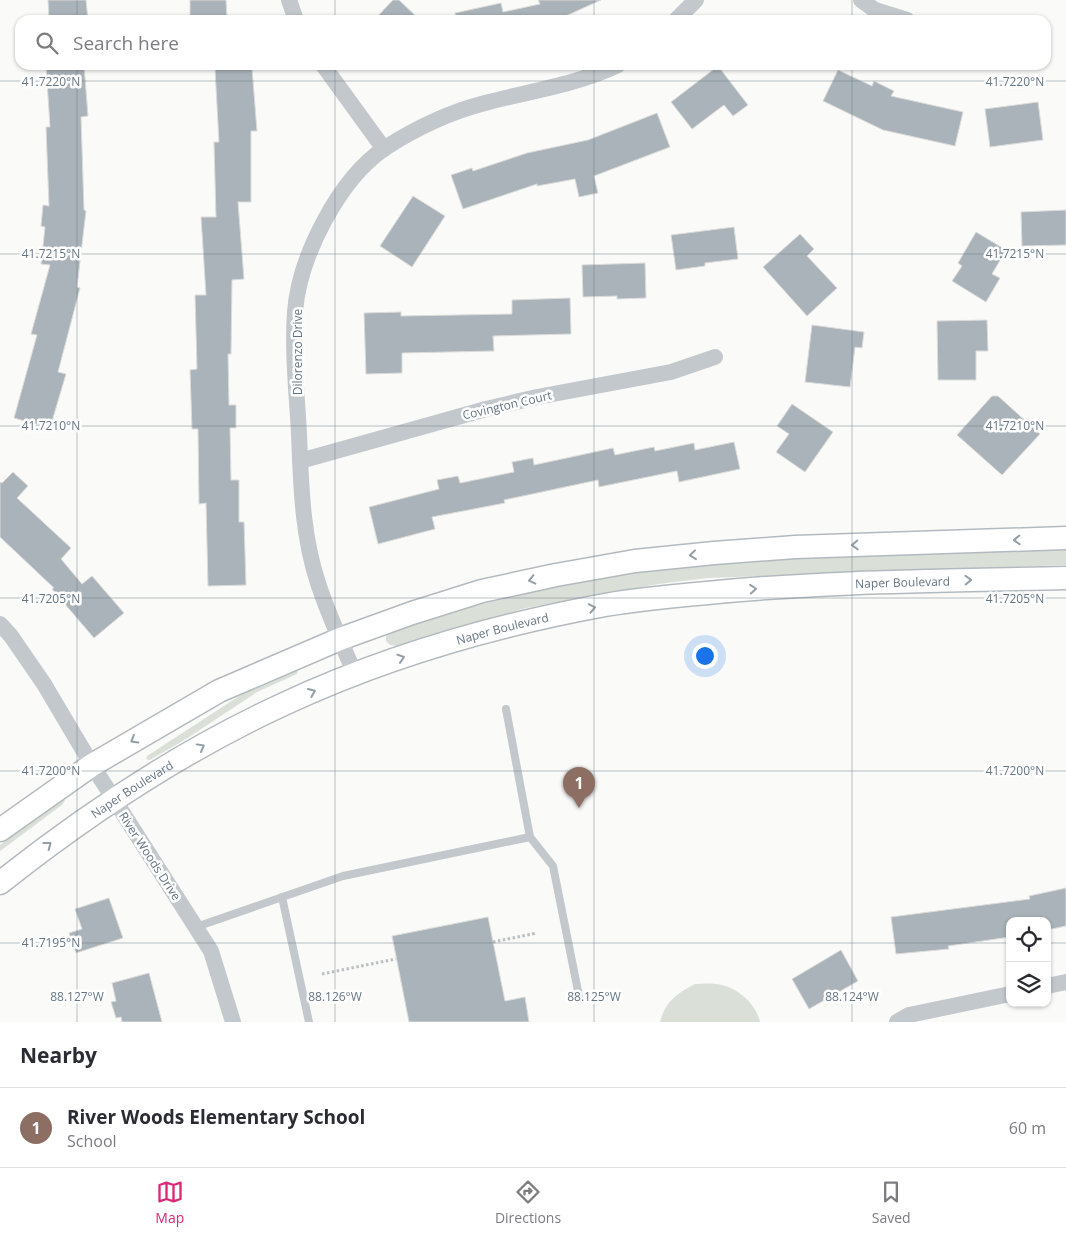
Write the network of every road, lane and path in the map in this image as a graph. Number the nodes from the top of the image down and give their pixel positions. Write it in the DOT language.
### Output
graph roads {
  1 [pos="289,0"];
  2 [pos="696,0"];
  3 [pos="861,0"];
  4 [pos="294,15"];
  5 [pos="681,15"];
  6 [pos="891,15"];
  7 [pos="327,70"];
  8 [pos="608,70"];
  9 [pos="384,149"];
  10 [pos="715,357"];
  11 [pos="300,461"];
  12 [pos="1066,538"];
  13 [pos="1066,578"];
  14 [pos="0,624"];
  15 [pos="340,639"];
  16 [pos="355,674"];
  17 [pos="506,709"];
  18 [pos="92,765"];
  19 [pos="114,799"];
  20 [pos="0,830"];
  21 [pos="530,837"];
  22 [pos="0,883"];
  23 [pos="282,897"];
  24 [pos="196,927"];
  25 [pos="537,933"];
  26 [pos="493,942"];
  27 [pos="396,959"];
  28 [pos="322,974"];
  29 [pos="1066,982"];
  30 [pos="1051,985"];
  31 [pos="1006,995"];
  32 [pos="579,996"];
  33 [pos="233,1022"];
  34 [pos="310,1022"];
  35 [pos="897,1022"];
  1 -- 4 [label="street"];
  2 -- 5 [label="street"];
  3 -- 6 [label="street"];
  7 -- 9 [label="street"];
  8 -- 9 [label="street, Dilorenzo Drive"];
  9 -- 11 [label="street, Dilorenzo Drive"];
  10 -- 11 [label="street, Covington Court"];
  11 -- 15 [label="street, Dilorenzo Drive"];
  12 -- 15 [label="main road, one-way"];
  16 -- 13 [label="main road, Naper Boulevard, one-way"];
  14 -- 18 [label="street, River Woods Drive"];
  15 -- 16 [label="street, Dilorenzo Drive"];
  15 -- 18 [label="main road, one-way"];
  19 -- 16 [label="main road, Naper Boulevard, one-way"];
  17 -- 21 [label="lane"];
  18 -- 19 [label="street, River Woods Drive"];
  18 -- 20 [label="main road"];
  22 -- 19 [label="main road, Naper Boulevard, one-way"];
  19 -- 24 [label="street, River Woods Drive"];
  21 -- 23 [label="lane"];
  21 -- 32 [label="lane"];
  23 -- 24 [label="lane"];
  23 -- 34 [label="lane"];
  24 -- 33 [label="street, River Woods Drive"];
  25 -- 26 [label="path"];
  27 -- 28 [label="path"];
  29 -- 30 [label="street"];
  31 -- 35 [label="street"];
}
